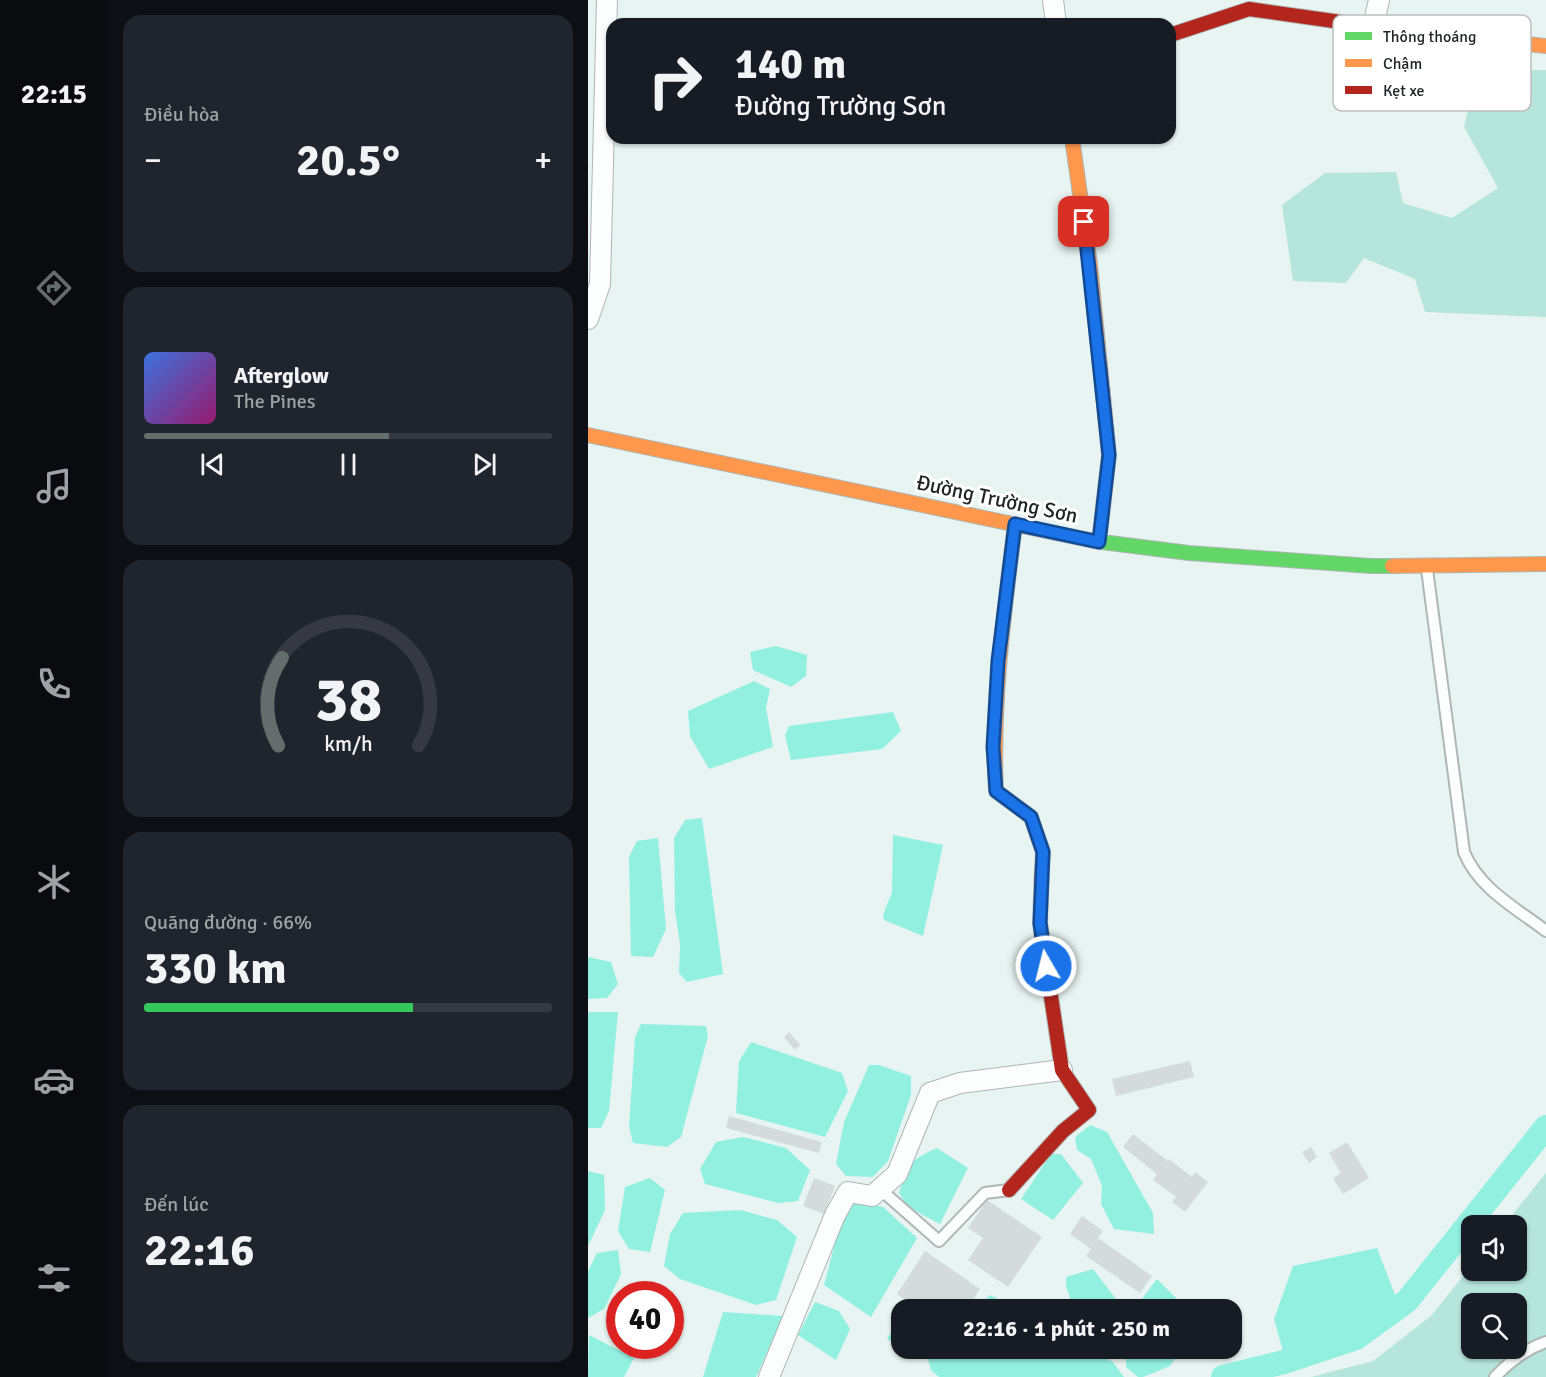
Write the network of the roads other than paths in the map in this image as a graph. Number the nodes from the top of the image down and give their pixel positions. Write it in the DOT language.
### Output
graph roads {
  1 [pos="607,0"];
  2 [pos="1053,0"];
  3 [pos="1379,0"];
  4 [pos="1376,15"];
  5 [pos="607,18"];
  6 [pos="1055,18"];
  7 [pos="1333,21"];
  8 [pos="1176,33"];
  9 [pos="606,41"];
  10 [pos="1531,44"];
  11 [pos="1546,46"];
  12 [pos="1073,144"];
  13 [pos="588,319"];
  14 [pos="588,435"];
  15 [pos="1015,524"];
  16 [pos="1099,542"];
  17 [pos="1546,564"];
  18 [pos="1426,566"];
  19 [pos="1546,931"];
  20 [pos="1062,1070"];
  21 [pos="880,1189"];
  22 [pos="1009,1190"];
  23 [pos="1546,1341"];
  24 [pos="769,1377"];
  25 [pos="1495,1377"];
  1 -- 5 [label="street"];
  2 -- 6 [label="street"];
  3 -- 4 [label="street"];
  7 -- 8 [label="main road"];
  9 -- 13 [label="street"];
  10 -- 11 [label="main road"];
  12 -- 16 [label="main road"];
  14 -- 15 [label="main road, Đường Trường Sơn"];
  15 -- 16 [label="main road, Đường Trường Sơn"];
  15 -- 20 [label="main road"];
  16 -- 18 [label="main road, Đường Trường Sơn"];
  17 -- 18 [label="main road, Đường Trường Sơn"];
  18 -- 19 [label="lane"];
  20 -- 21 [label="street"];
  20 -- 22 [label="main road"];
  21 -- 22 [label="lane"];
  21 -- 24 [label="street"];
  23 -- 25 [label="lane"];
}
